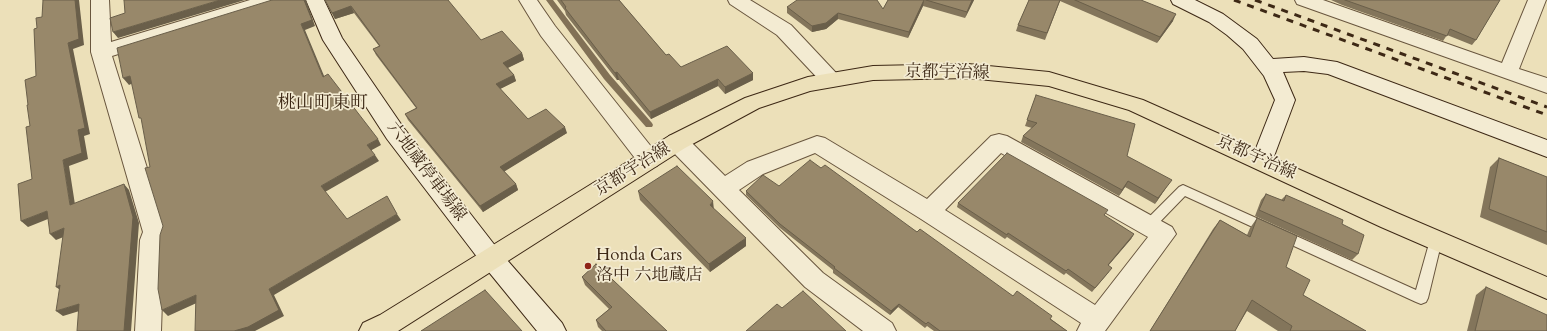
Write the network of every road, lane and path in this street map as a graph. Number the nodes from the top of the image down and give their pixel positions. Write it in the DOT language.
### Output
graph roads {
  1 [pos="100,0"];
  2 [pos="272,0"];
  3 [pos="315,0"];
  4 [pos="528,0"];
  5 [pos="738,0"];
  6 [pos="1180,0"];
  7 [pos="1304,0"];
  8 [pos="1537,0"];
  9 [pos="1327,4"];
  10 [pos="101,52"];
  11 [pos="1268,66"];
  12 [pos="1508,72"];
  13 [pos="831,80"];
  14 [pos="1547,86"];
  15 [pos="677,142"];
  16 [pos="1547,149"];
  17 [pos="649,160"];
  18 [pos="1262,161"];
  19 [pos="724,188"];
  20 [pos="930,212"];
  21 [pos="1149,226"];
  22 [pos="1436,240"];
  23 [pos="492,259"];
  24 [pos="1547,288"];
  25 [pos="1093,325"];
  26 [pos="148,331"];
  27 [pos="372,331"];
  28 [pos="553,331"];
  29 [pos="883,331"];
  1 -- 10 [label="street"];
  2 -- 10 [label="street"];
  3 -- 23 [label="street, 六地蔵停車場線"];
  4 -- 17 [label="street"];
  5 -- 13 [label="street"];
  6 -- 11 [label="street"];
  7 -- 9 [label="street"];
  8 -- 12 [label="street"];
  9 -- 12 [label="street"];
  10 -- 26 [label="street"];
  11 -- 16 [label="street"];
  11 -- 18 [label="street"];
  12 -- 14 [label="street"];
  13 -- 15 [label="main road, 京都宇治線"];
  13 -- 18 [label="main road, 京都宇治線"];
  15 -- 17 [label="main road, 京都宇治線"];
  15 -- 19 [label="street"];
  17 -- 23 [label="main road, 京都宇治線"];
  18 -- 22 [label="main road, 京都宇治線"];
  19 -- 20 [label="street"];
  19 -- 29 [label="street"];
  20 -- 21 [label="street"];
  20 -- 25 [label="street"];
  21 -- 22 [label="lane"];
  21 -- 25 [label="street"];
  22 -- 24 [label="main road, 京都宇治線"];
  23 -- 27 [label="main road, 京都宇治線"];
  23 -- 28 [label="street, 六地蔵停車場線"];
}
